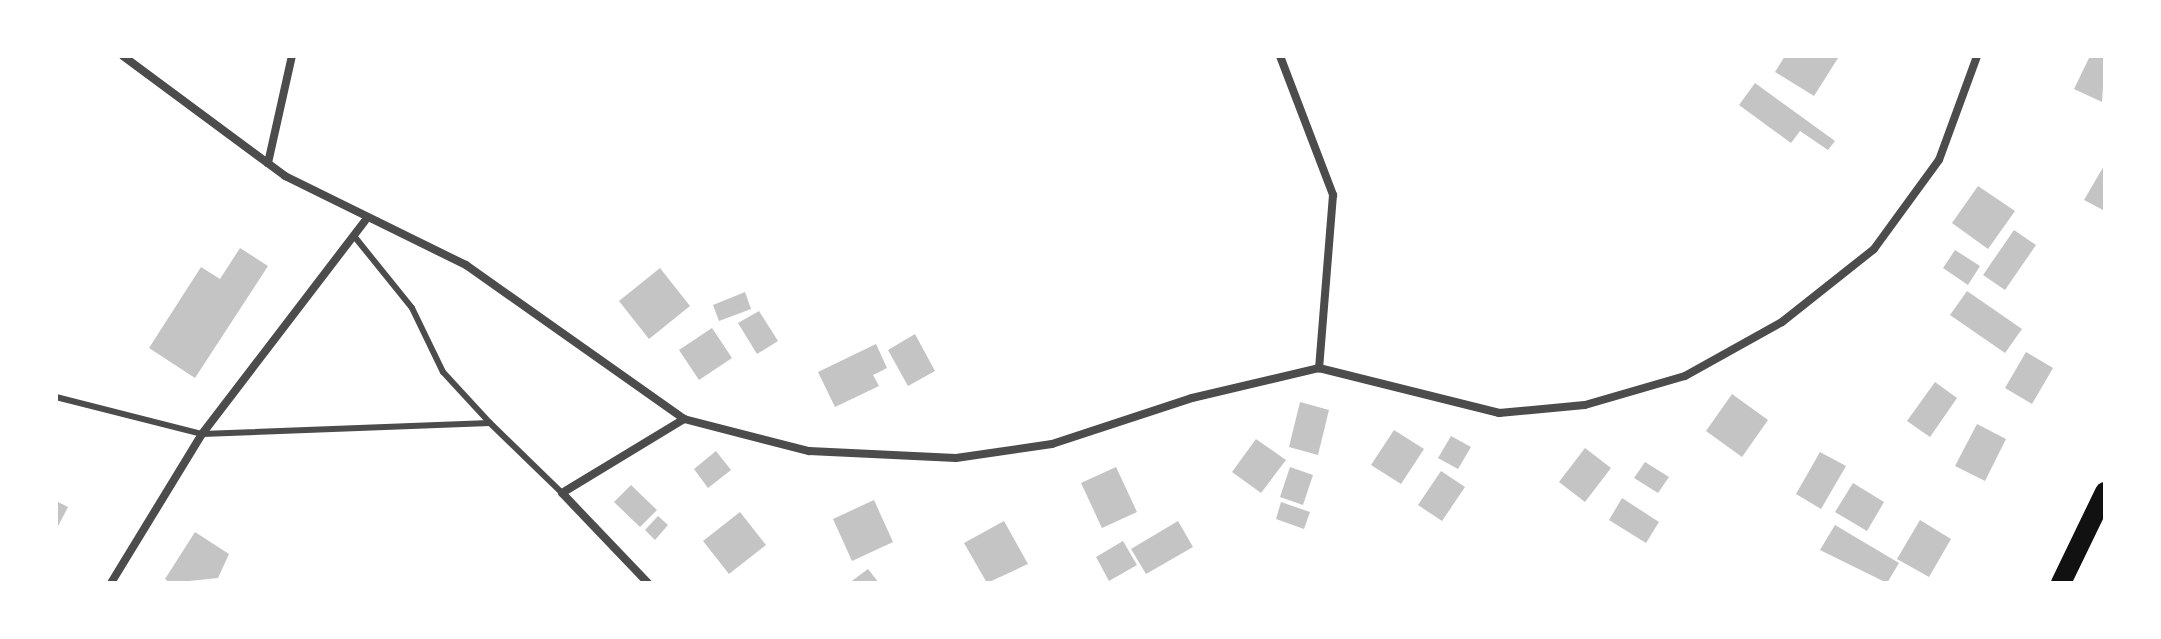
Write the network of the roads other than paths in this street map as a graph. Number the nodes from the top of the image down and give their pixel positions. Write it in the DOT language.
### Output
graph roads {
  1 [pos="123,56"];
  2 [pos="292,56"];
  3 [pos="1280,56"];
  4 [pos="1977,56"];
  5 [pos="268,163"];
  6 [pos="365,221"];
  7 [pos="354,236"];
  8 [pos="1319,368"];
  9 [pos="56,397"];
  10 [pos="684,419"];
  11 [pos="490,423"];
  12 [pos="202,434"];
  13 [pos="2105,492"];
  14 [pos="562,493"];
  15 [pos="111,583"];
  16 [pos="648,583"];
  17 [pos="2061,583"];
  1 -- 5 [label="street"];
  2 -- 5 [label="street"];
  3 -- 8 [label="street"];
  4 -- 8 [label="street"];
  5 -- 6 [label="street"];
  6 -- 7 [label="street"];
  6 -- 10 [label="street"];
  7 -- 11 [label="lane"];
  7 -- 12 [label="street"];
  8 -- 10 [label="street"];
  9 -- 12 [label="lane"];
  10 -- 14 [label="street"];
  11 -- 12 [label="lane"];
  11 -- 14 [label="lane"];
  12 -- 15 [label="street"];
  13 -- 17 [label="main road"];
  14 -- 16 [label="street"];
}
